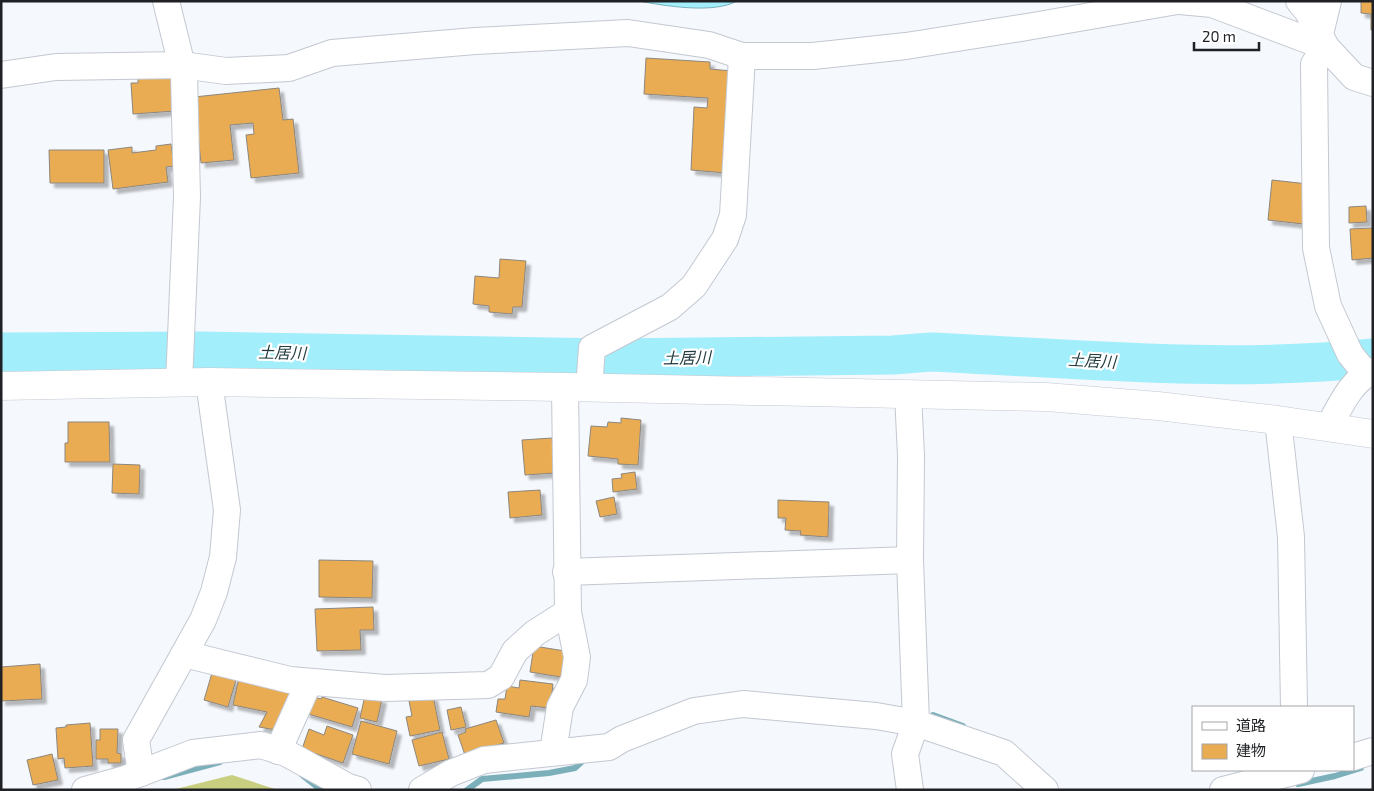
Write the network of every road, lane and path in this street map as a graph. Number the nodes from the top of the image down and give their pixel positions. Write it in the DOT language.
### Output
graph roads {
  1 [pos="166,1"];
  2 [pos="1178,1"];
  3 [pos="1299,1"];
  4 [pos="1328,1"];
  5 [pos="1323,41"];
  6 [pos="742,56"];
  7 [pos="182,65"];
  8 [pos="1,75"];
  9 [pos="1373,83"];
  10 [pos="1369,372"];
  11 [pos="180,374"];
  12 [pos="209,382"];
  13 [pos="582,383"];
  14 [pos="1,386"];
  15 [pos="908,394"];
  16 [pos="1278,420"];
  17 [pos="1329,426"];
  18 [pos="1373,434"];
  19 [pos="910,560"];
  20 [pos="566,572"];
  21 [pos="568,612"];
  22 [pos="184,654"];
  23 [pos="309,682"];
  24 [pos="1294,706"];
  25 [pos="916,722"];
  26 [pos="278,751"];
  27 [pos="1373,751"];
  28 [pos="553,752"];
  29 [pos="1354,757"];
  30 [pos="1293,771"];
  31 [pos="141,773"];
  32 [pos="85,790"];
  33 [pos="358,790"];
  34 [pos="422,790"];
  35 [pos="910,790"];
  36 [pos="1045,790"];
  37 [pos="1223,790"];
  1 -- 7 [label="street"];
  2 -- 5 [label="street"];
  2 -- 6 [label="street"];
  3 -- 5 [label="street"];
  4 -- 5 [label="street"];
  5 -- 9 [label="street"];
  5 -- 10 [label="street"];
  6 -- 7 [label="street"];
  6 -- 13 [label="street"];
  7 -- 8 [label="street"];
  7 -- 11 [label="street"];
  10 -- 17 [label="street"];
  11 -- 12 [label="street"];
  11 -- 14 [label="street"];
  12 -- 13 [label="street"];
  12 -- 22 [label="street"];
  13 -- 15 [label="street"];
  13 -- 20 [label="street"];
  15 -- 16 [label="street"];
  15 -- 19 [label="street"];
  16 -- 17 [label="street"];
  16 -- 24 [label="street"];
  17 -- 18 [label="street"];
  19 -- 20 [label="street"];
  19 -- 25 [label="street"];
  20 -- 21 [label="street"];
  21 -- 23 [label="street"];
  21 -- 28 [label="street"];
  22 -- 23 [label="street"];
  22 -- 31 [label="street"];
  23 -- 26 [label="street"];
  25 -- 28 [label="street"];
  25 -- 35 [label="street"];
  25 -- 36 [label="street"];
  26 -- 31 [label="street"];
  26 -- 33 [label="street"];
  27 -- 29 [label="street"];
  28 -- 34 [label="street"];
  30 -- 37 [label="street"];
  31 -- 32 [label="street"];
}
